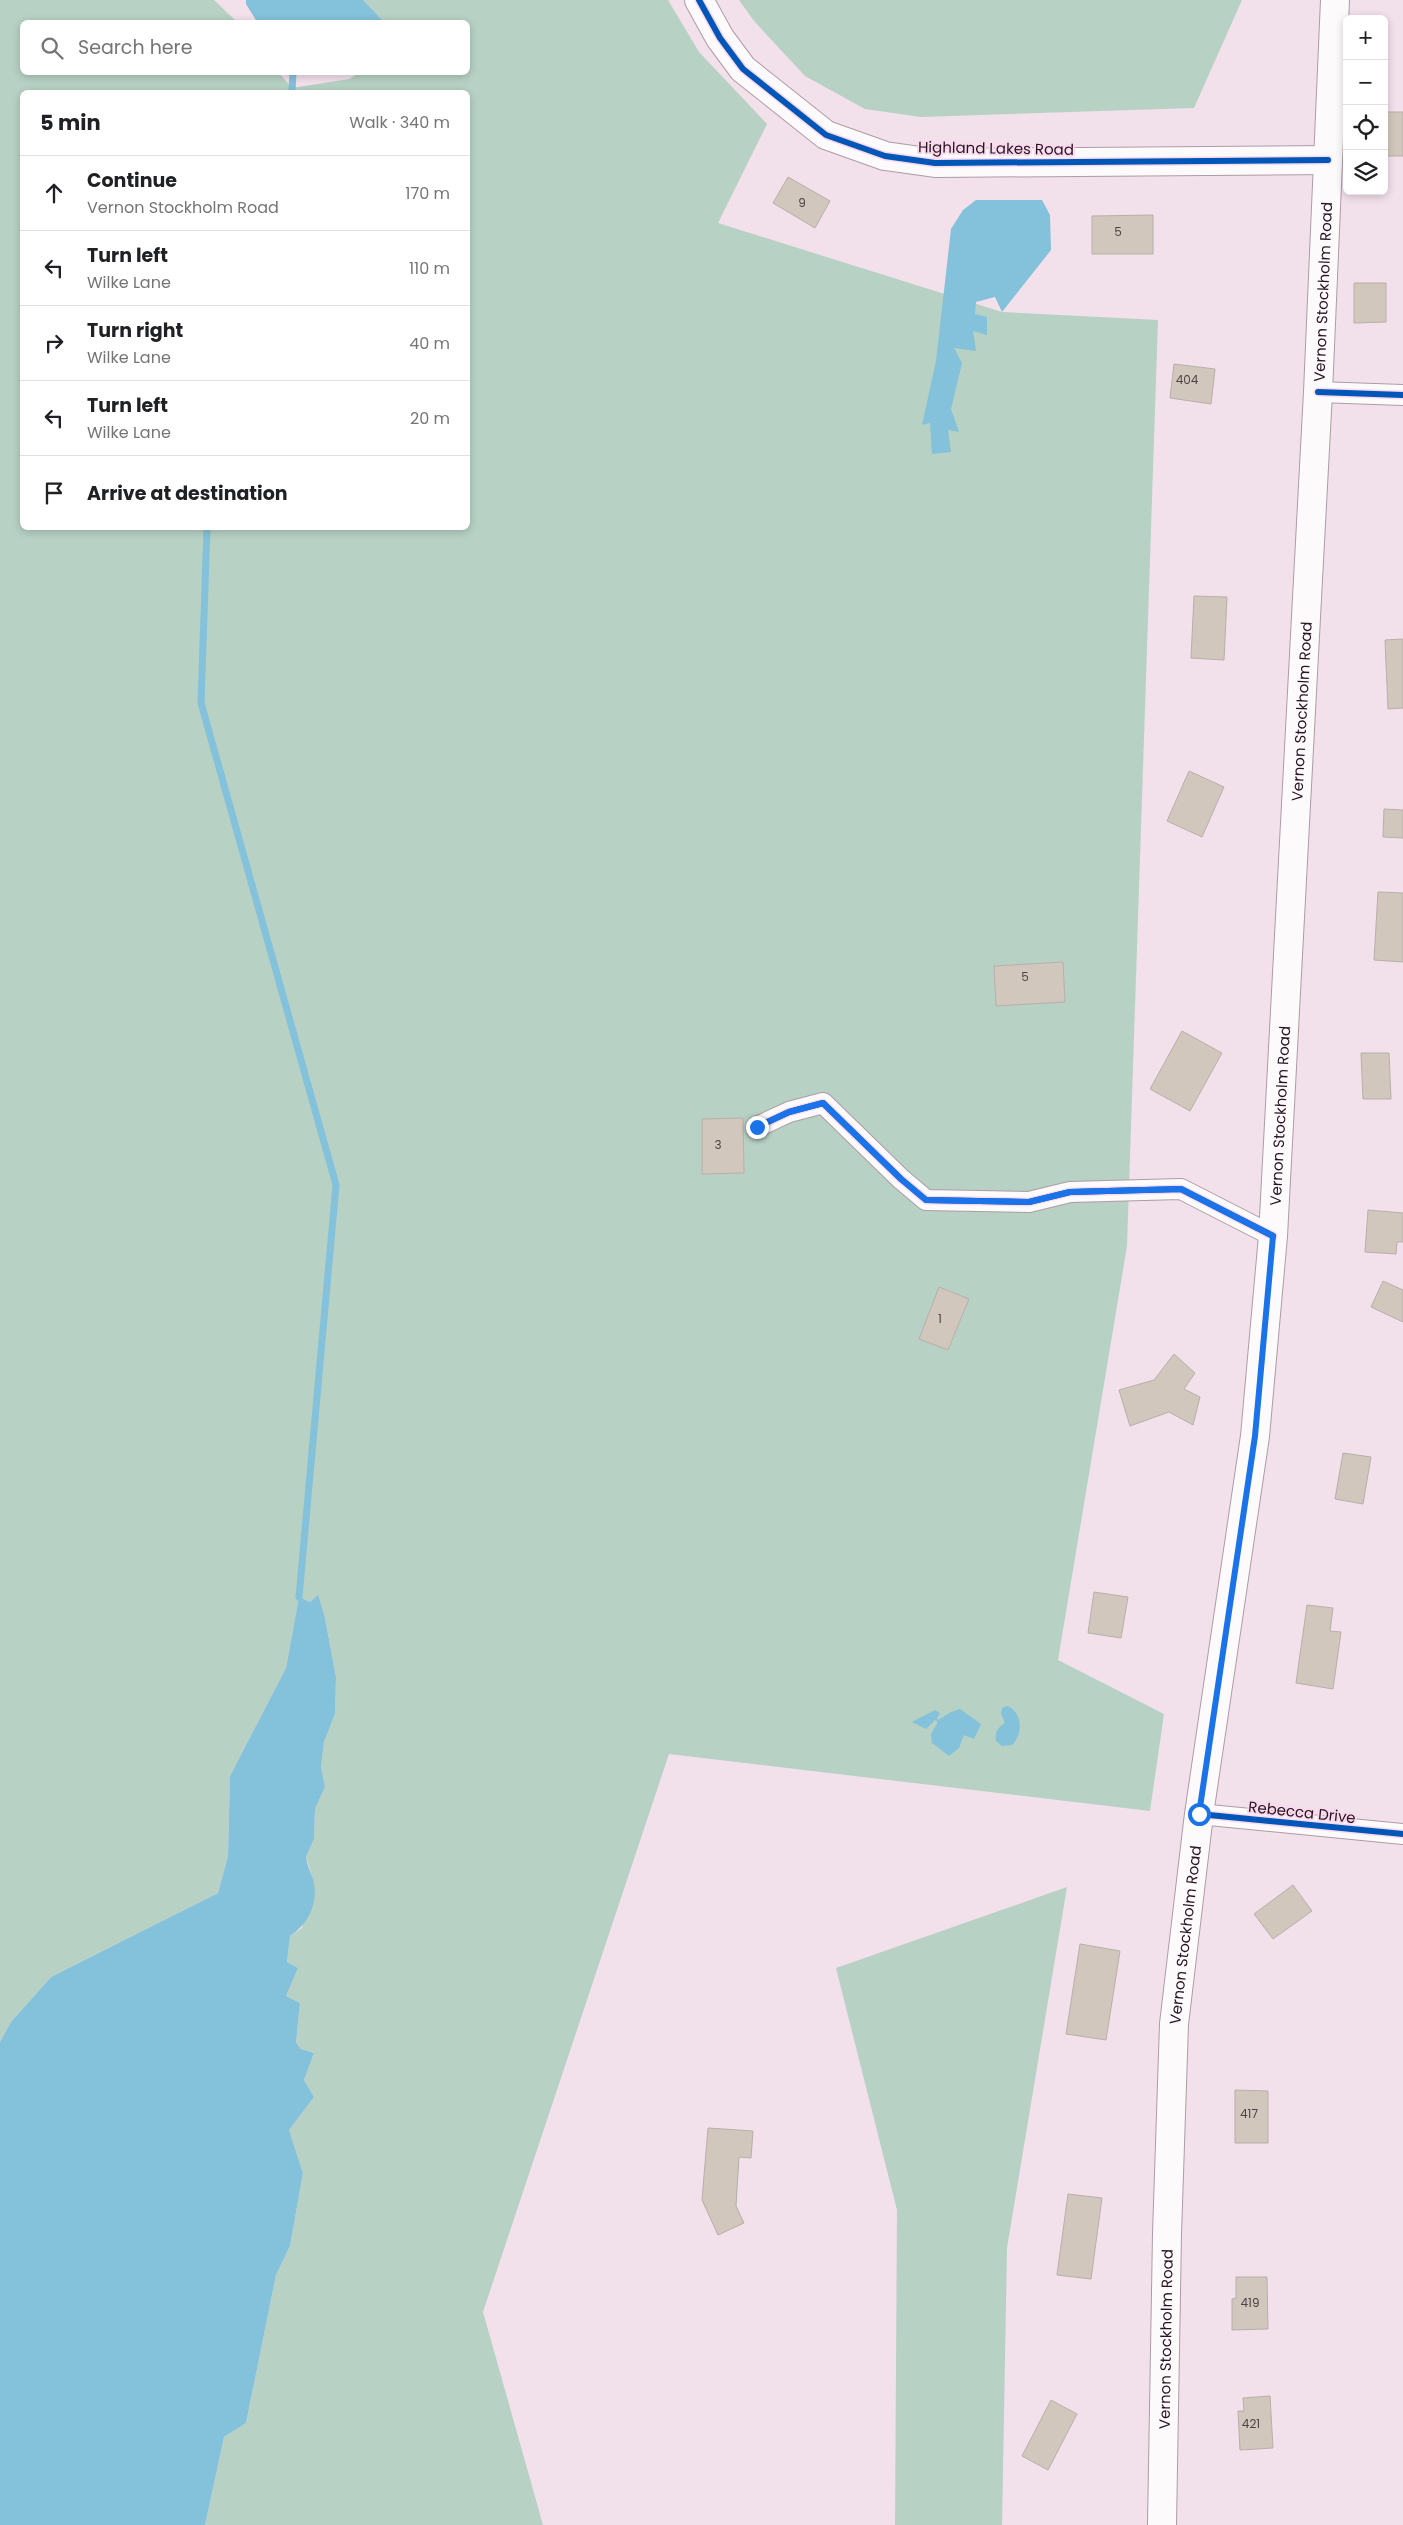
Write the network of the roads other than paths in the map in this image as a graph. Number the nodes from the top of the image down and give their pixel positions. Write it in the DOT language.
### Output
graph roads {
  1 [pos="699,0"];
  2 [pos="1335,0"];
  3 [pos="1328,160"];
  4 [pos="1318,392"];
  5 [pos="1403,395"];
  6 [pos="757,1127"];
  7 [pos="1273,1236"];
  8 [pos="1199,1814"];
  9 [pos="1403,1834"];
  10 [pos="1162,2525"];
  1 -- 3 [label="main road, Highland Lakes Road"];
  2 -- 3 [label="main road, Vernon Stockholm Road"];
  3 -- 4 [label="main road, Vernon Stockholm Road"];
  4 -- 5 [label="street"];
  4 -- 7 [label="main road, Vernon Stockholm Road"];
  6 -- 7 [label="street"];
  7 -- 8 [label="main road, Vernon Stockholm Road"];
  8 -- 9 [label="street, Rebecca Drive"];
  8 -- 10 [label="main road, Vernon Stockholm Road"];
}
